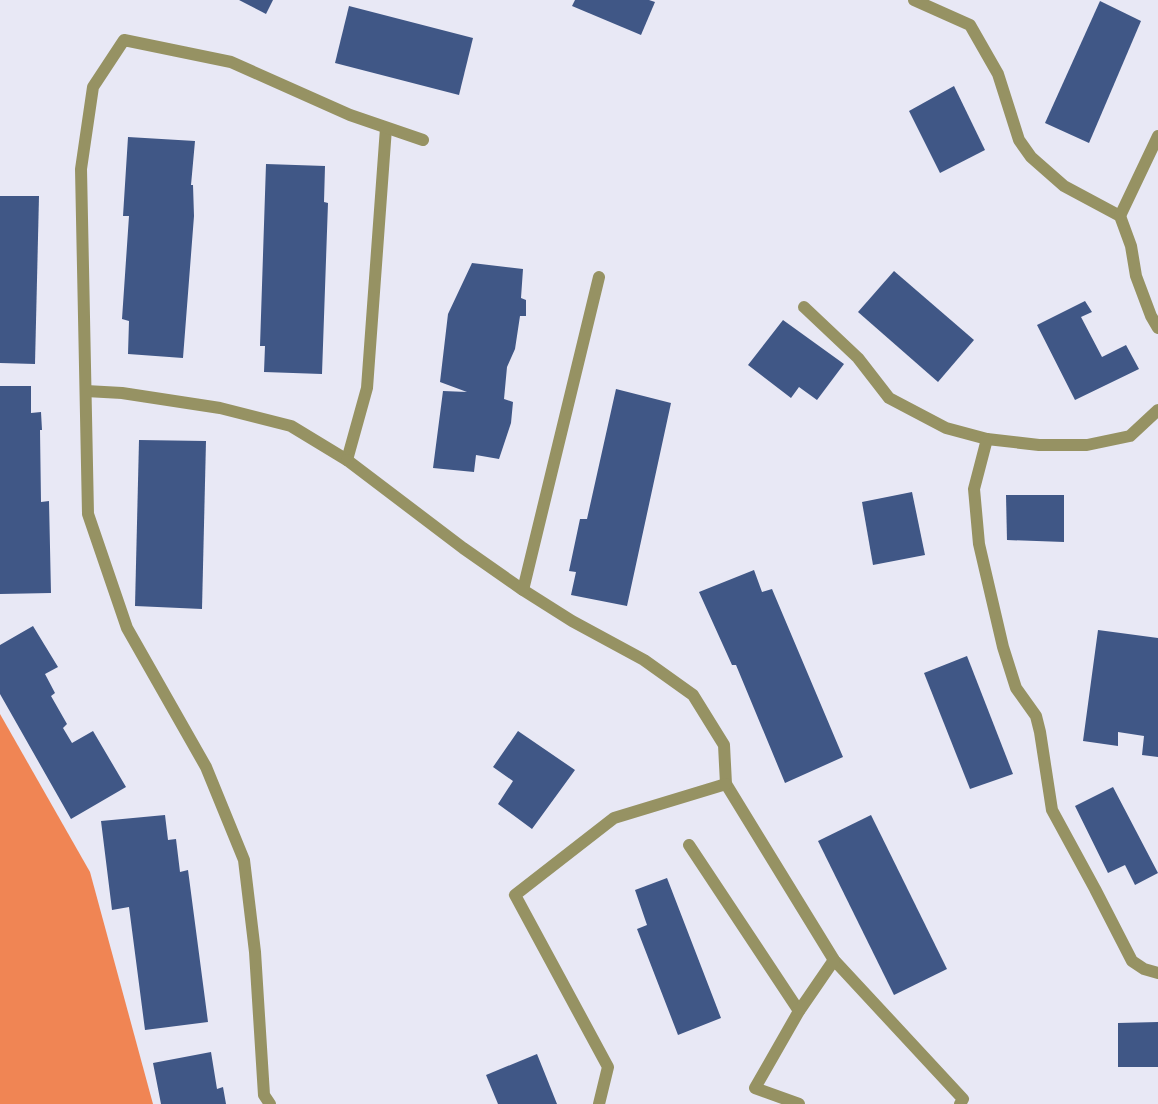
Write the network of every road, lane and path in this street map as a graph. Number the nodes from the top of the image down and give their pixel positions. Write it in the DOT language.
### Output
graph roads {
  1 [pos="914,0"];
  2 [pos="386,128"];
  3 [pos="1158,136"];
  4 [pos="423,140"];
  5 [pos="1120,216"];
  6 [pos="599,278"];
  7 [pos="804,307"];
  8 [pos="1158,328"];
  9 [pos="86,391"];
  10 [pos="1158,410"];
  11 [pos="987,439"];
  12 [pos="347,460"];
  13 [pos="523,590"];
  14 [pos="726,784"];
  15 [pos="689,845"];
  16 [pos="834,960"];
  17 [pos="1158,973"];
  18 [pos="799,1011"];
  19 [pos="965,1102"];
  20 [pos="270,1104"];
  21 [pos="599,1104"];
  22 [pos="799,1104"];
  1 -- 5 [label="street"];
  2 -- 4 [label="street"];
  2 -- 9 [label="street"];
  2 -- 12 [label="street"];
  3 -- 5 [label="street"];
  5 -- 8 [label="street"];
  6 -- 13 [label="street"];
  7 -- 11 [label="street"];
  9 -- 12 [label="street"];
  9 -- 20 [label="street"];
  10 -- 11 [label="street"];
  11 -- 17 [label="street"];
  12 -- 13 [label="street"];
  13 -- 14 [label="street"];
  14 -- 16 [label="street"];
  14 -- 21 [label="street"];
  15 -- 18 [label="street"];
  16 -- 18 [label="street"];
  16 -- 19 [label="street"];
  18 -- 22 [label="street"];
}
